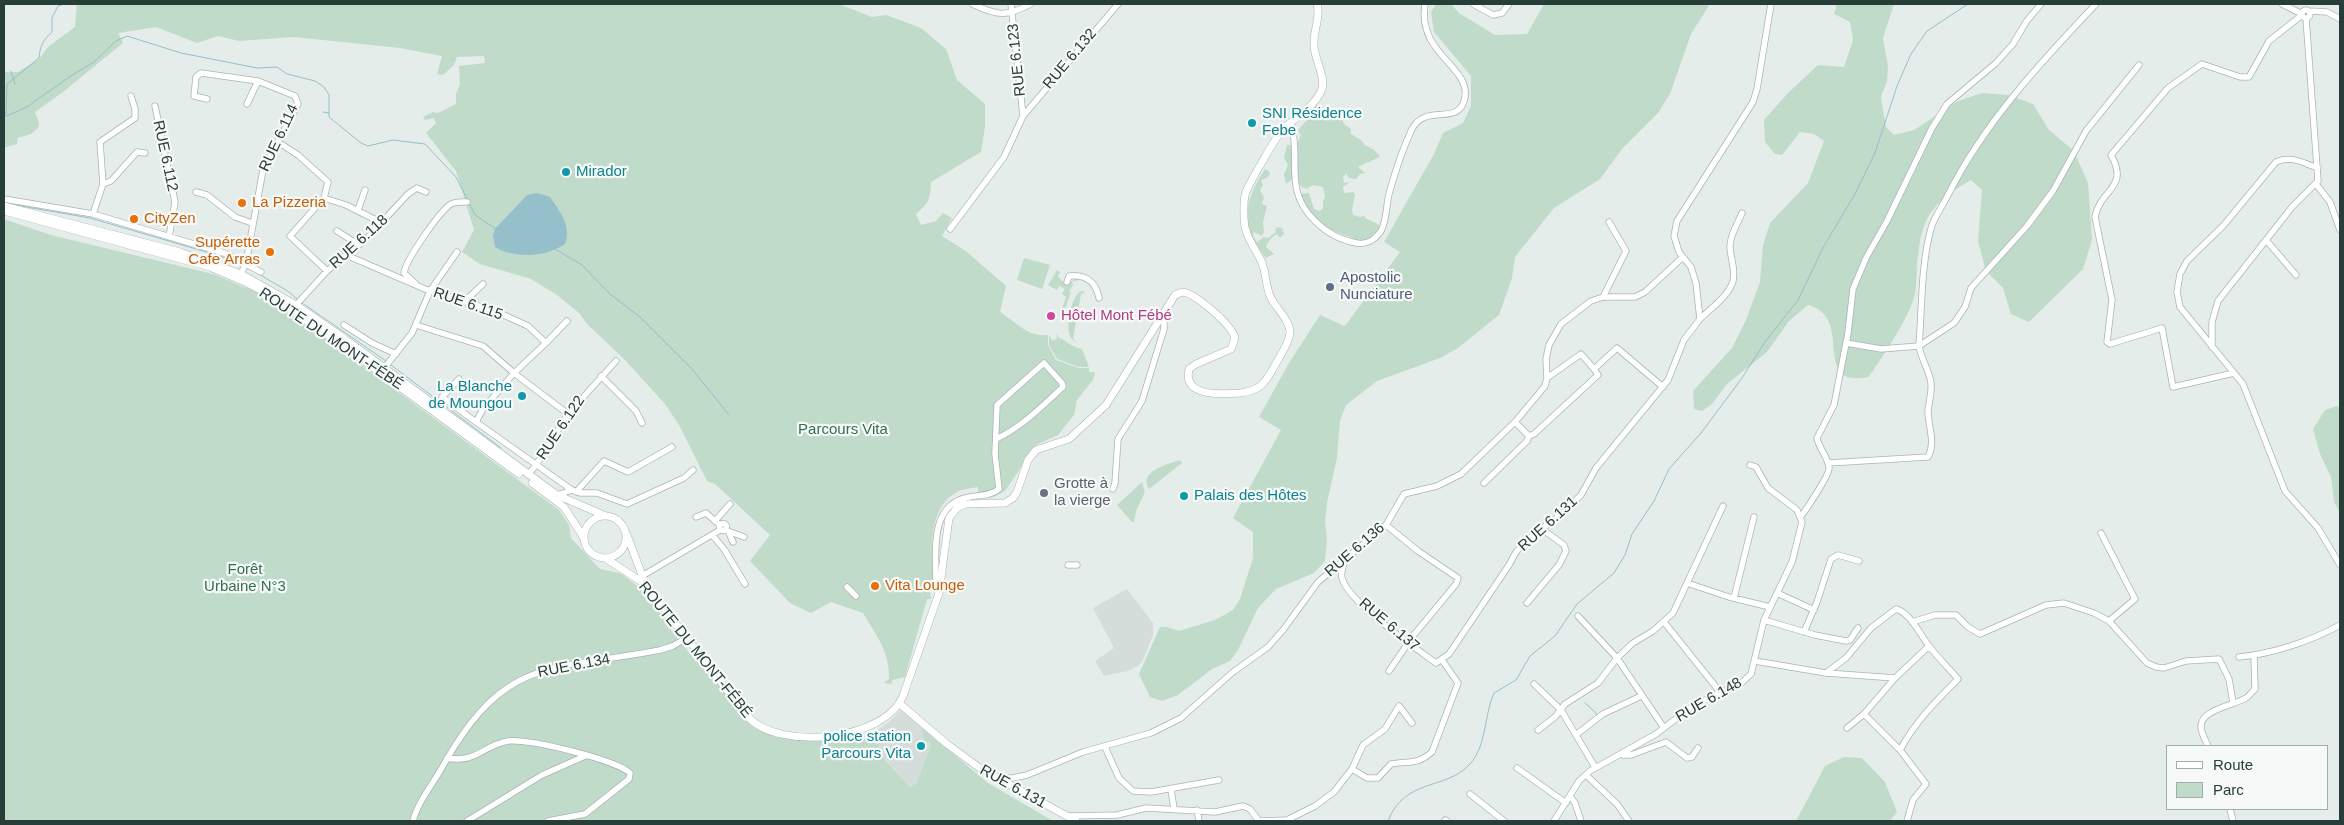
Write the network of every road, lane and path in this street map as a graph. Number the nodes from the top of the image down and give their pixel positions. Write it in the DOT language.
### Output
graph roads {
  1 [pos="972,4"];
  2 [pos="1011,4"];
  3 [pos="1031,4"];
  4 [pos="1118,4"];
  5 [pos="1317,4"];
  6 [pos="1425,4"];
  7 [pos="1473,4"];
  8 [pos="1509,4"];
  9 [pos="1771,4"];
  10 [pos="2041,4"];
  11 [pos="2096,4"];
  12 [pos="2282,4"];
  13 [pos="2305,12"];
  14 [pos="1012,14"];
  15 [pos="2340,19"];
  16 [pos="2138,65"];
  17 [pos="258,81"];
  18 [pos="131,96"];
  19 [pos="207,99"];
  20 [pos="247,104"];
  21 [pos="155,106"];
  22 [pos="1023,116"];
  23 [pos="1291,123"];
  24 [pos="278,142"];
  25 [pos="145,153"];
  26 [pos="2318,168"];
  27 [pos="103,184"];
  28 [pos="2316,184"];
  29 [pos="365,190"];
  30 [pos="196,192"];
  31 [pos="426,192"];
  32 [pos="324,198"];
  33 [pos="4,199"];
  34 [pos="467,202"];
  35 [pos="4,206"];
  36 [pos="358,210"];
  37 [pos="4,211"];
  38 [pos="1742,213"];
  39 [pos="93,214"];
  40 [pos="252,222"];
  41 [pos="1609,222"];
  42 [pos="382,223"];
  43 [pos="950,228"];
  44 [pos="2340,230"];
  45 [pos="337,231"];
  46 [pos="169,237"];
  47 [pos="2266,240"];
  48 [pos="359,245"];
  49 [pos="457,252"];
  50 [pos="346,255"];
  51 [pos="1683,258"];
  52 [pos="246,263"];
  53 [pos="326,271"];
  54 [pos="261,272"];
  55 [pos="241,274"];
  56 [pos="2296,275"];
  57 [pos="1067,282"];
  58 [pos="483,284"];
  59 [pos="419,286"];
  60 [pos="430,291"];
  61 [pos="1603,297"];
  62 [pos="1098,298"];
  63 [pos="464,302"];
  64 [pos="296,305"];
  65 [pos="1164,312"];
  66 [pos="1700,319"];
  67 [pos="567,321"];
  68 [pos="344,325"];
  69 [pos="416,325"];
  70 [pos="546,343"];
  71 [pos="1846,343"];
  72 [pos="1919,346"];
  73 [pos="2212,349"];
  74 [pos="396,354"];
  75 [pos="616,361"];
  76 [pos="385,367"];
  77 [pos="1594,369"];
  78 [pos="514,373"];
  79 [pos="2234,373"];
  80 [pos="601,376"];
  81 [pos="1548,378"];
  82 [pos="459,379"];
  83 [pos="1663,386"];
  84 [pos="568,414"];
  85 [pos="476,422"];
  86 [pos="1515,422"];
  87 [pos="642,423"];
  88 [pos="1529,436"];
  89 [pos="996,439"];
  90 [pos="672,447"];
  91 [pos="1828,463"];
  92 [pos="536,465"];
  93 [pos="1750,465"];
  94 [pos="693,470"];
  95 [pos="528,475"];
  96 [pos="1484,483"];
  97 [pos="1113,488"];
  98 [pos="574,491"];
  99 [pos="557,495"];
  100 [pos="730,504"];
  101 [pos="1723,506"];
  102 [pos="606,516"];
  103 [pos="1800,516"];
  104 [pos="696,517"];
  105 [pos="1754,517"];
  106 [pos="1386,525"];
  107 [pos="722,528"];
  108 [pos="1542,529"];
  109 [pos="626,533"];
  110 [pos="2101,533"];
  111 [pos="712,534"];
  112 [pos="744,537"];
  113 [pos="584,538"];
  114 [pos="734,542"];
  115 [pos="1347,556"];
  116 [pos="604,558"];
  117 [pos="1859,561"];
  118 [pos="1068,565"];
  119 [pos="1077,565"];
  120 [pos="2340,565"];
  121 [pos="642,576"];
  122 [pos="1687,583"];
  123 [pos="645,584"];
  124 [pos="745,584"];
  125 [pos="847,587"];
  126 [pos="939,588"];
  127 [pos="1777,593"];
  128 [pos="856,596"];
  129 [pos="1734,598"];
  130 [pos="1527,603"];
  131 [pos="1770,607"];
  132 [pos="1814,610"];
  133 [pos="1578,616"];
  134 [pos="1764,620"];
  135 [pos="2109,621"];
  136 [pos="1664,622"];
  137 [pos="1912,622"];
  138 [pos="2340,625"];
  139 [pos="1858,628"];
  140 [pos="1804,632"];
  141 [pos="686,638"];
  142 [pos="1409,642"];
  143 [pos="1929,646"];
  144 [pos="2254,656"];
  145 [pos="2239,657"];
  146 [pos="1617,658"];
  147 [pos="1442,660"];
  148 [pos="1755,662"];
  149 [pos="1389,671"];
  150 [pos="1826,673"];
  151 [pos="1895,678"];
  152 [pos="1534,684"];
  153 [pos="1720,692"];
  154 [pos="1641,696"];
  155 [pos="2232,703"];
  156 [pos="900,704"];
  157 [pos="1561,710"];
  158 [pos="1864,714"];
  159 [pos="1412,723"];
  160 [pos="1664,728"];
  161 [pos="1847,728"];
  162 [pos="1538,730"];
  163 [pos="1577,734"];
  164 [pos="2208,745"];
  165 [pos="1105,746"];
  166 [pos="1698,748"];
  167 [pos="1900,750"];
  168 [pos="1621,755"];
  169 [pos="585,756"];
  170 [pos="447,758"];
  171 [pos="1595,767"];
  172 [pos="1517,768"];
  173 [pos="1352,770"];
  174 [pos="1586,775"];
  175 [pos="994,778"];
  176 [pos="1219,780"];
  177 [pos="1171,789"];
  178 [pos="1470,794"];
  179 [pos="1570,796"];
  180 [pos="1566,803"];
  181 [pos="1174,809"];
  182 [pos="1197,810"];
  183 [pos="1068,816"];
  184 [pos="413,821"];
  185 [pos="467,821"];
  186 [pos="548,821"];
  187 [pos="1076,821"];
  188 [pos="1199,821"];
  189 [pos="1259,821"];
  190 [pos="1504,821"];
  191 [pos="1554,821"];
  192 [pos="1580,821"];
  193 [pos="1629,821"];
  194 [pos="1908,821"];
  1 -- 14 [label="street"];
  2 -- 14 [label="street, RUE 6.123"];
  3 -- 14 [label="street"];
  4 -- 22 [label="street, RUE 6.132"];
  5 -- 23 [label="street"];
  6 -- 23 [label="street"];
  7 -- 8 [label="street"];
  9 -- 51 [label="street"];
  10 -- 71 [label="street"];
  11 -- 72 [label="street"];
  12 -- 13 [label="street"];
  13 -- 15 [label="street"];
  13 -- 26 [label="street"];
  13 -- 79 [label="street"];
  14 -- 22 [label="street, RUE 6.123"];
  16 -- 72 [label="street"];
  17 -- 19 [label="street"];
  17 -- 20 [label="street"];
  17 -- 24 [label="street, RUE 6.114"];
  18 -- 27 [label="street"];
  21 -- 46 [label="street, RUE 6.112"];
  22 -- 43 [label="street, RUE 6.132"];
  23 -- 65 [label="street"];
  24 -- 32 [label="street"];
  24 -- 40 [label="street, RUE 6.114"];
  25 -- 27 [label="street"];
  26 -- 28 [label="street"];
  26 -- 73 [label="street"];
  27 -- 39 [label="street"];
  28 -- 44 [label="street"];
  28 -- 47 [label="street"];
  29 -- 36 [label="street"];
  30 -- 40 [label="street"];
  31 -- 42 [label="street, RUE 6.118"];
  32 -- 36 [label="street"];
  32 -- 53 [label="street"];
  33 -- 39 [label="street"];
  34 -- 59 [label="street"];
  35 -- 55 [label="street, ROUTE DU MONT-FÉBÉ"];
  36 -- 42 [label="street"];
  37 -- 113 [label="street, ROUTE DU MONT-FÉBÉ"];
  38 -- 66 [label="street, RUE 6.131"];
  39 -- 46 [label="street"];
  40 -- 52 [label="street, RUE 6.114"];
  41 -- 61 [label="street"];
  42 -- 48 [label="street, RUE 6.118"];
  45 -- 48 [label="street"];
  46 -- 52 [label="street"];
  47 -- 56 [label="street"];
  47 -- 73 [label="street"];
  48 -- 50 [label="street, RUE 6.118"];
  49 -- 60 [label="street"];
  50 -- 53 [label="street, RUE 6.118"];
  50 -- 59 [label="street, RUE 6.115"];
  51 -- 61 [label="street"];
  51 -- 66 [label="street"];
  52 -- 54 [label="street"];
  52 -- 55 [label="street, RUE 6.114"];
  53 -- 64 [label="street, RUE 6.118"];
  55 -- 64 [label="street, ROUTE DU MONT-FÉBÉ"];
  57 -- 62 [label="street"];
  58 -- 63 [label="street"];
  59 -- 60 [label="street, RUE 6.115"];
  60 -- 63 [label="street, RUE 6.115"];
  60 -- 69 [label="street"];
  61 -- 81 [label="street"];
  63 -- 70 [label="street, RUE 6.115"];
  64 -- 76 [label="street, ROUTE DU MONT-FÉBÉ"];
  65 -- 97 [label="street"];
  65 -- 126 [label="street"];
  66 -- 83 [label="street, RUE 6.131"];
  67 -- 70 [label="street"];
  68 -- 74 [label="street"];
  69 -- 74 [label="street"];
  69 -- 78 [label="street"];
  70 -- 78 [label="street"];
  71 -- 72 [label="street"];
  71 -- 91 [label="street"];
  72 -- 91 [label="street"];
  73 -- 79 [label="street"];
  74 -- 76 [label="street"];
  75 -- 80 [label="street, RUE 6.122"];
  76 -- 95 [label="street, ROUTE DU MONT-FÉBÉ"];
  77 -- 81 [label="street, RUE 6.136"];
  77 -- 83 [label="street"];
  77 -- 88 [label="street"];
  78 -- 84 [label="street"];
  78 -- 85 [label="street"];
  79 -- 120 [label="street"];
  80 -- 84 [label="street, RUE 6.122"];
  80 -- 87 [label="street"];
  81 -- 86 [label="street, RUE 6.136"];
  82 -- 85 [label="street"];
  83 -- 108 [label="street, RUE 6.131"];
  84 -- 92 [label="street, RUE 6.122"];
  85 -- 92 [label="street"];
  86 -- 88 [label="street"];
  86 -- 106 [label="street, RUE 6.136"];
  88 -- 96 [label="street"];
  89 -- 89 [label="street"];
  89 -- 126 [label="street"];
  90 -- 98 [label="street"];
  91 -- 103 [label="street"];
  92 -- 95 [label="street, RUE 6.122"];
  92 -- 98 [label="street"];
  93 -- 103 [label="street"];
  94 -- 98 [label="street"];
  95 -- 99 [label="street, ROUTE DU MONT-FÉBÉ"];
  98 -- 99 [label="street"];
  99 -- 102 [label="street, ROUTE DU MONT-FÉBÉ"];
  100 -- 107 [label="street"];
  101 -- 122 [label="street"];
  102 -- 109 [label="street"];
  102 -- 113 [label="street"];
  103 -- 127 [label="street, RUE 6.148"];
  104 -- 107 [label="street"];
  105 -- 129 [label="street"];
  106 -- 115 [label="street, RUE 6.136"];
  106 -- 142 [label="street"];
  107 -- 111 [label="street"];
  107 -- 112 [label="street"];
  107 -- 114 [label="street"];
  108 -- 130 [label="street"];
  108 -- 147 [label="street, RUE 6.131"];
  109 -- 116 [label="street"];
  109 -- 121 [label="street"];
  110 -- 135 [label="street"];
  111 -- 121 [label="street"];
  111 -- 124 [label="street"];
  113 -- 116 [label="street"];
  115 -- 142 [label="street, RUE 6.137"];
  115 -- 165 [label="street, RUE 6.136"];
  116 -- 123 [label="street, ROUTE DU MONT-FÉBÉ"];
  117 -- 132 [label="street"];
  118 -- 119 [label="street"];
  121 -- 123 [label="street"];
  122 -- 129 [label="street"];
  122 -- 136 [label="street"];
  123 -- 141 [label="street, ROUTE DU MONT-FÉBÉ"];
  125 -- 128 [label="street"];
  126 -- 156 [label="street"];
  127 -- 131 [label="street, RUE 6.148"];
  127 -- 132 [label="street"];
  129 -- 131 [label="street"];
  131 -- 134 [label="street, RUE 6.148"];
  132 -- 140 [label="street"];
  133 -- 146 [label="street"];
  134 -- 140 [label="street"];
  134 -- 148 [label="street, RUE 6.148"];
  135 -- 137 [label="street"];
  135 -- 155 [label="street"];
  136 -- 146 [label="street"];
  136 -- 153 [label="street"];
  137 -- 143 [label="street"];
  137 -- 150 [label="street"];
  138 -- 144 [label="street"];
  139 -- 140 [label="street"];
  141 -- 156 [label="street, ROUTE DU MONT-FÉBÉ"];
  141 -- 170 [label="street, RUE 6.134"];
  142 -- 147 [label="street, RUE 6.137"];
  142 -- 149 [label="street"];
  143 -- 151 [label="street"];
  143 -- 167 [label="street"];
  144 -- 145 [label="street"];
  144 -- 155 [label="street"];
  146 -- 154 [label="street"];
  146 -- 157 [label="street"];
  147 -- 173 [label="street"];
  148 -- 150 [label="street"];
  148 -- 153 [label="street, RUE 6.148"];
  150 -- 151 [label="street"];
  151 -- 158 [label="street"];
  152 -- 157 [label="street"];
  153 -- 160 [label="street, RUE 6.148"];
  154 -- 160 [label="street"];
  154 -- 163 [label="street"];
  155 -- 164 [label="street"];
  156 -- 175 [label="street, RUE 6.131"];
  157 -- 162 [label="street"];
  157 -- 163 [label="street"];
  158 -- 161 [label="street"];
  158 -- 167 [label="street"];
  159 -- 173 [label="street"];
  160 -- 168 [label="street, RUE 6.148"];
  163 -- 171 [label="street"];
  165 -- 175 [label="street, RUE 6.136"];
  165 -- 177 [label="street"];
  166 -- 168 [label="street"];
  167 -- 194 [label="street"];
  168 -- 171 [label="street, RUE 6.148"];
  169 -- 170 [label="street"];
  169 -- 185 [label="street"];
  169 -- 186 [label="street"];
  170 -- 184 [label="street, RUE 6.134"];
  171 -- 174 [label="street, RUE 6.148"];
  172 -- 180 [label="street"];
  173 -- 189 [label="street"];
  174 -- 179 [label="street, RUE 6.148"];
  174 -- 193 [label="street"];
  175 -- 183 [label="street, RUE 6.131"];
  176 -- 177 [label="street"];
  177 -- 181 [label="street"];
  178 -- 190 [label="street"];
  179 -- 180 [label="street, RUE 6.148"];
  179 -- 192 [label="street"];
  180 -- 191 [label="street, RUE 6.148"];
  181 -- 182 [label="street, RUE 6.131"];
  181 -- 183 [label="street, RUE 6.131"];
  182 -- 188 [label="street"];
  182 -- 189 [label="street, RUE 6.131"];
  183 -- 187 [label="street"];
}
